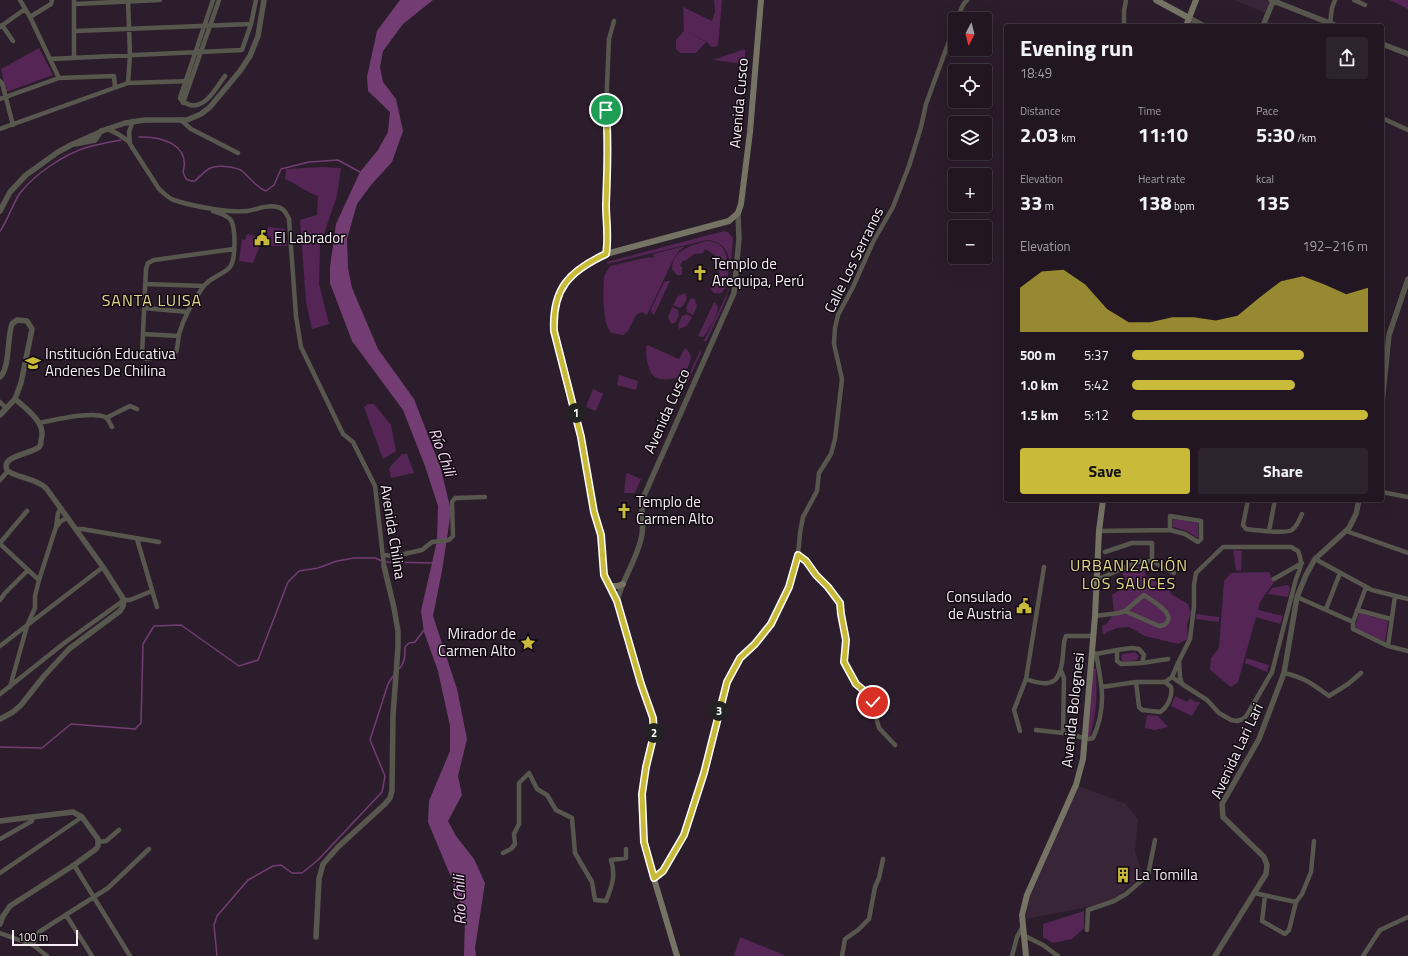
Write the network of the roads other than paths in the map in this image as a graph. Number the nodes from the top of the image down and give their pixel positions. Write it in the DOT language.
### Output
graph roads {
  1 [pos="20,0"];
  2 [pos="52,0"];
  3 [pos="160,0"];
  4 [pos="213,0"];
  5 [pos="219,0"];
  6 [pos="256,0"];
  7 [pos="264,0"];
  8 [pos="761,0"];
  9 [pos="968,0"];
  10 [pos="1126,0"];
  11 [pos="1156,0"];
  12 [pos="1196,0"];
  13 [pos="1272,0"];
  14 [pos="1335,0"];
  15 [pos="1354,0"];
  16 [pos="128,1"];
  17 [pos="74,2"];
  18 [pos="1364,4"];
  19 [pos="26,9"];
  20 [pos="960,12"];
  21 [pos="30,17"];
  22 [pos="1189,18"];
  23 [pos="614,21"];
  24 [pos="1330,23"];
  25 [pos="251,24"];
  26 [pos="1124,24"];
  27 [pos="1187,24"];
  28 [pos="1200,24"];
  29 [pos="1264,24"];
  30 [pos="1,26"];
  31 [pos="204,26"];
  32 [pos="210,26"];
  33 [pos="129,29"];
  34 [pos="75,31"];
  35 [pos="13,41"];
  36 [pos="948,44"];
  37 [pos="1384,45"];
  38 [pos="198,52"];
  39 [pos="1408,52"];
  40 [pos="130,55"];
  41 [pos="74,58"];
  42 [pos="50,59"];
  43 [pos="225,76"];
  44 [pos="59,78"];
  45 [pos="0,81"];
  46 [pos="188,81"];
  47 [pos="128,83"];
  48 [pos="115,87"];
  49 [pos="6,97"];
  50 [pos="0,99"];
  51 [pos="1384,119"];
  52 [pos="181,120"];
  53 [pos="134,121"];
  54 [pos="13,125"];
  55 [pos="0,129"];
  56 [pos="104,130"];
  57 [pos="1408,130"];
  58 [pos="130,144"];
  59 [pos="238,153"];
  60 [pos="205,207"];
  61 [pos="0,211"];
  62 [pos="738,213"];
  63 [pos="729,221"];
  64 [pos="738,231"];
  65 [pos="234,249"];
  66 [pos="606,254"];
  67 [pos="1408,279"];
  68 [pos="145,284"];
  69 [pos="204,286"];
  70 [pos="144,308"];
  71 [pos="188,312"];
  72 [pos="143,334"];
  73 [pos="179,336"];
  74 [pos="0,377"];
  75 [pos="1384,384"];
  76 [pos="15,399"];
  77 [pos="0,402"];
  78 [pos="6,408"];
  79 [pos="137,409"];
  80 [pos="0,415"];
  81 [pos="106,418"];
  82 [pos="39,423"];
  83 [pos="112,427"];
  84 [pos="8,471"];
  85 [pos="0,480"];
  86 [pos="1384,492"];
  87 [pos="485,497"];
  88 [pos="1408,497"];
  89 [pos="1103,502"];
  90 [pos="1248,502"];
  91 [pos="1275,502"];
  92 [pos="1359,502"];
  93 [pos="60,508"];
  94 [pos="27,511"];
  95 [pos="1302,514"];
  96 [pos="68,518"];
  97 [pos="56,527"];
  98 [pos="76,529"];
  99 [pos="90,530"];
  100 [pos="1170,530"];
  101 [pos="1099,531"];
  102 [pos="1269,531"];
  103 [pos="1346,531"];
  104 [pos="137,539"];
  105 [pos="84,540"];
  106 [pos="159,542"];
  107 [pos="0,543"];
  108 [pos="1106,552"];
  109 [pos="1408,553"];
  110 [pos="798,555"];
  111 [pos="1315,559"];
  112 [pos="383,560"];
  113 [pos="1152,561"];
  114 [pos="1302,563"];
  115 [pos="103,567"];
  116 [pos="1044,567"];
  117 [pos="28,570"];
  118 [pos="1299,571"];
  119 [pos="1174,573"];
  120 [pos="1340,573"];
  121 [pos="1306,575"];
  122 [pos="1097,578"];
  123 [pos="1274,579"];
  124 [pos="39,580"];
  125 [pos="622,584"];
  126 [pos="610,586"];
  127 [pos="1366,587"];
  128 [pos="152,591"];
  129 [pos="1395,596"];
  130 [pos="1297,597"];
  131 [pos="1408,599"];
  132 [pos="0,600"];
  133 [pos="124,600"];
  134 [pos="617,601"];
  135 [pos="157,607"];
  136 [pos="1326,609"];
  137 [pos="1125,610"];
  138 [pos="1357,610"];
  139 [pos="1095,616"];
  140 [pos="1391,619"];
  141 [pos="1353,622"];
  142 [pos="27,626"];
  143 [pos="1093,636"];
  144 [pos="0,646"];
  145 [pos="1388,646"];
  146 [pos="1117,650"];
  147 [pos="1408,651"];
  148 [pos="1094,653"];
  149 [pos="1168,659"];
  150 [pos="1179,661"];
  151 [pos="1142,663"];
  152 [pos="1061,671"];
  153 [pos="1284,673"];
  154 [pos="1361,673"];
  155 [pos="1172,677"];
  156 [pos="1026,679"];
  157 [pos="1136,682"];
  158 [pos="1165,682"];
  159 [pos="1182,684"];
  160 [pos="10,687"];
  161 [pos="1102,688"];
  162 [pos="0,694"];
  163 [pos="0,719"];
  164 [pos="1036,730"];
  165 [pos="1020,731"];
  166 [pos="1063,734"];
  167 [pos="1085,738"];
  168 [pos="895,745"];
  169 [pos="32,816"];
  170 [pos="82,817"];
  171 [pos="0,821"];
  172 [pos="119,830"];
  173 [pos="0,839"];
  174 [pos="1155,840"];
  175 [pos="1314,841"];
  176 [pos="98,842"];
  177 [pos="149,849"];
  178 [pos="626,849"];
  179 [pos="503,853"];
  180 [pos="883,859"];
  181 [pos="74,865"];
  182 [pos="0,873"];
  183 [pos="654,878"];
  184 [pos="1254,893"];
  185 [pos="1265,896"];
  186 [pos="94,897"];
  187 [pos="1296,902"];
  188 [pos="66,915"];
  189 [pos="1408,917"];
  190 [pos="0,924"];
  191 [pos="1023,925"];
  192 [pos="1087,930"];
  193 [pos="0,933"];
  194 [pos="1025,936"];
  195 [pos="316,937"];
  196 [pos="33,945"];
  197 [pos="47,956"];
  198 [pos="92,956"];
  199 [pos="130,956"];
  200 [pos="677,956"];
  201 [pos="842,956"];
  202 [pos="1012,956"];
  203 [pos="1026,956"];
  204 [pos="1058,956"];
  205 [pos="1215,956"];
  206 [pos="1362,956"];
  1 -- 19 [label="street"];
  2 -- 21 [label="street"];
  3 -- 16 [label="street"];
  4 -- 31 [label="street"];
  5 -- 32 [label="street"];
  6 -- 25 [label="street"];
  7 -- 52 [label="street"];
  8 -- 62 [label="main road, Avenida Cusco"];
  9 -- 20 [label="street"];
  10 -- 26 [label="street"];
  11 -- 22 [label="main road"];
  12 -- 22 [label="main road"];
  13 -- 24 [label="street"];
  13 -- 29 [label="street"];
  14 -- 24 [label="street"];
  15 -- 18 [label="street"];
  16 -- 17 [label="street"];
  16 -- 33 [label="street"];
  17 -- 34 [label="street"];
  19 -- 21 [label="street"];
  19 -- 30 [label="street"];
  21 -- 42 [label="street"];
  22 -- 27 [label="main road"];
  22 -- 28 [label="street"];
  23 -- 66 [label="street"];
  25 -- 32 [label="street"];
  25 -- 38 [label="street"];
  30 -- 35 [label="street"];
  31 -- 32 [label="street"];
  31 -- 33 [label="street"];
  31 -- 38 [label="street"];
  32 -- 38 [label="street"];
  33 -- 34 [label="street"];
  33 -- 40 [label="street"];
  34 -- 41 [label="street"];
  36 -- 110 [label="street, Calle Los Serranos"];
  37 -- 39 [label="street"];
  38 -- 40 [label="street"];
  38 -- 46 [label="street"];
  40 -- 41 [label="street"];
  40 -- 47 [label="street"];
  41 -- 42 [label="street"];
  42 -- 44 [label="street"];
  43 -- 46 [label="street"];
  44 -- 48 [label="street"];
  44 -- 49 [label="street"];
  45 -- 49 [label="street"];
  46 -- 47 [label="street"];
  47 -- 48 [label="street"];
  48 -- 54 [label="street"];
  49 -- 50 [label="street"];
  49 -- 54 [label="street"];
  51 -- 57 [label="street"];
  52 -- 53 [label="street"];
  52 -- 59 [label="street"];
  53 -- 56 [label="street"];
  53 -- 58 [label="street"];
  54 -- 55 [label="street"];
  56 -- 58 [label="street, Avenida Chilina"];
  56 -- 61 [label="street"];
  58 -- 60 [label="street, Avenida Chilina"];
  60 -- 65 [label="street"];
  60 -- 112 [label="street, Avenida Chilina"];
  62 -- 63 [label="main road"];
  62 -- 64 [label="street, Avenida Cusco"];
  63 -- 64 [label="street"];
  63 -- 66 [label="main road"];
  64 -- 125 [label="street, Avenida Cusco"];
  65 -- 68 [label="street"];
  65 -- 69 [label="street"];
  66 -- 126 [label="main road"];
  67 -- 75 [label="street"];
  68 -- 69 [label="street"];
  68 -- 70 [label="street"];
  69 -- 71 [label="street"];
  70 -- 71 [label="street"];
  70 -- 72 [label="street"];
  71 -- 73 [label="street"];
  72 -- 73 [label="street"];
  72 -- 73 [label="street"];
  74 -- 76 [label="street"];
  76 -- 78 [label="street"];
  76 -- 82 [label="street"];
  77 -- 78 [label="street"];
  78 -- 80 [label="street"];
  79 -- 81 [label="street"];
  81 -- 82 [label="street"];
  81 -- 83 [label="street"];
  82 -- 84 [label="street"];
  84 -- 85 [label="street"];
  84 -- 93 [label="street"];
  86 -- 88 [label="street"];
  87 -- 112 [label="street"];
  89 -- 101 [label="main road, Avenida Bolognesi"];
  90 -- 102 [label="street"];
  91 -- 102 [label="street"];
  92 -- 103 [label="street, Avenida Lari Lari"];
  93 -- 96 [label="street"];
  93 -- 97 [label="street"];
  94 -- 107 [label="street"];
  95 -- 102 [label="street"];
  96 -- 97 [label="street"];
  96 -- 98 [label="street"];
  97 -- 124 [label="street"];
  98 -- 99 [label="street"];
  98 -- 105 [label="street"];
  99 -- 104 [label="street"];
  99 -- 105 [label="street"];
  100 -- 100 [label="street"];
  100 -- 101 [label="street"];
  101 -- 122 [label="main road, Avenida Bolognesi"];
  103 -- 109 [label="street"];
  103 -- 111 [label="street, Avenida Lari Lari"];
  104 -- 106 [label="street"];
  104 -- 128 [label="street"];
  105 -- 115 [label="street"];
  107 -- 117 [label="street"];
  108 -- 113 [label="street"];
  110 -- 168 [label="street"];
  110 -- 183 [label="street, Calle Los Serranos"];
  111 -- 120 [label="street"];
  111 -- 121 [label="street, Avenida Lari Lari"];
  112 -- 195 [label="street, Avenida Chilina"];
  113 -- 119 [label="street"];
  113 -- 122 [label="street"];
  114 -- 118 [label="street"];
  114 -- 123 [label="street"];
  114 -- 150 [label="street"];
  115 -- 133 [label="street"];
  115 -- 142 [label="street"];
  116 -- 156 [label="street"];
  117 -- 124 [label="street"];
  117 -- 132 [label="street"];
  118 -- 121 [label="street"];
  118 -- 159 [label="street"];
  120 -- 127 [label="street"];
  120 -- 136 [label="street"];
  121 -- 130 [label="street, Avenida Lari Lari"];
  122 -- 139 [label="main road, Avenida Bolognesi"];
  124 -- 142 [label="street"];
  125 -- 126 [label="main road"];
  125 -- 134 [label="street, Avenida Cusco"];
  126 -- 134 [label="main road"];
  127 -- 129 [label="street"];
  127 -- 138 [label="street"];
  128 -- 133 [label="street"];
  128 -- 135 [label="street"];
  129 -- 131 [label="street"];
  129 -- 140 [label="street"];
  130 -- 136 [label="street"];
  130 -- 153 [label="street, Avenida Lari Lari"];
  133 -- 160 [label="street"];
  133 -- 163 [label="street"];
  134 -- 183 [label="main road"];
  136 -- 141 [label="street"];
  137 -- 137 [label="street"];
  137 -- 139 [label="street"];
  138 -- 140 [label="street"];
  138 -- 141 [label="street"];
  139 -- 143 [label="main road, Avenida Bolognesi"];
  140 -- 145 [label="street"];
  141 -- 145 [label="street"];
  142 -- 144 [label="street"];
  142 -- 160 [label="street"];
  143 -- 148 [label="main road, Avenida Bolognesi"];
  143 -- 152 [label="street"];
  145 -- 147 [label="street"];
  146 -- 148 [label="street"];
  146 -- 151 [label="street"];
  146 -- 151 [label="street"];
  148 -- 161 [label="street"];
  148 -- 167 [label="main road, Avenida Bolognesi"];
  149 -- 151 [label="street"];
  150 -- 155 [label="street"];
  150 -- 159 [label="street"];
  152 -- 156 [label="street"];
  152 -- 166 [label="street"];
  153 -- 154 [label="street"];
  153 -- 184 [label="street, Avenida Lari Lari"];
  155 -- 158 [label="street"];
  155 -- 159 [label="street"];
  156 -- 165 [label="street"];
  157 -- 158 [label="street"];
  157 -- 158 [label="street"];
  157 -- 161 [label="street"];
  160 -- 162 [label="street"];
  161 -- 167 [label="street"];
  164 -- 166 [label="street"];
  166 -- 167 [label="street"];
  167 -- 191 [label="main road, Avenida Bolognesi"];
  169 -- 170 [label="street"];
  169 -- 171 [label="street"];
  169 -- 173 [label="street"];
  170 -- 176 [label="street"];
  170 -- 182 [label="street"];
  172 -- 176 [label="street"];
  174 -- 192 [label="street"];
  175 -- 187 [label="street"];
  176 -- 181 [label="street"];
  177 -- 186 [label="street"];
  178 -- 179 [label="street"];
  180 -- 201 [label="street"];
  181 -- 186 [label="street"];
  181 -- 190 [label="street"];
  183 -- 200 [label="main road"];
  184 -- 185 [label="street"];
  184 -- 205 [label="street, Avenida Lari Lari"];
  185 -- 187 [label="street"];
  185 -- 187 [label="street"];
  186 -- 188 [label="street"];
  186 -- 199 [label="street"];
  188 -- 196 [label="street"];
  188 -- 198 [label="street"];
  189 -- 206 [label="street"];
  191 -- 194 [label="main road, Avenida Bolognesi"];
  191 -- 202 [label="street"];
  193 -- 196 [label="street"];
  194 -- 203 [label="main road, Avenida Bolognesi"];
  194 -- 204 [label="street"];
  196 -- 197 [label="street"];
}
